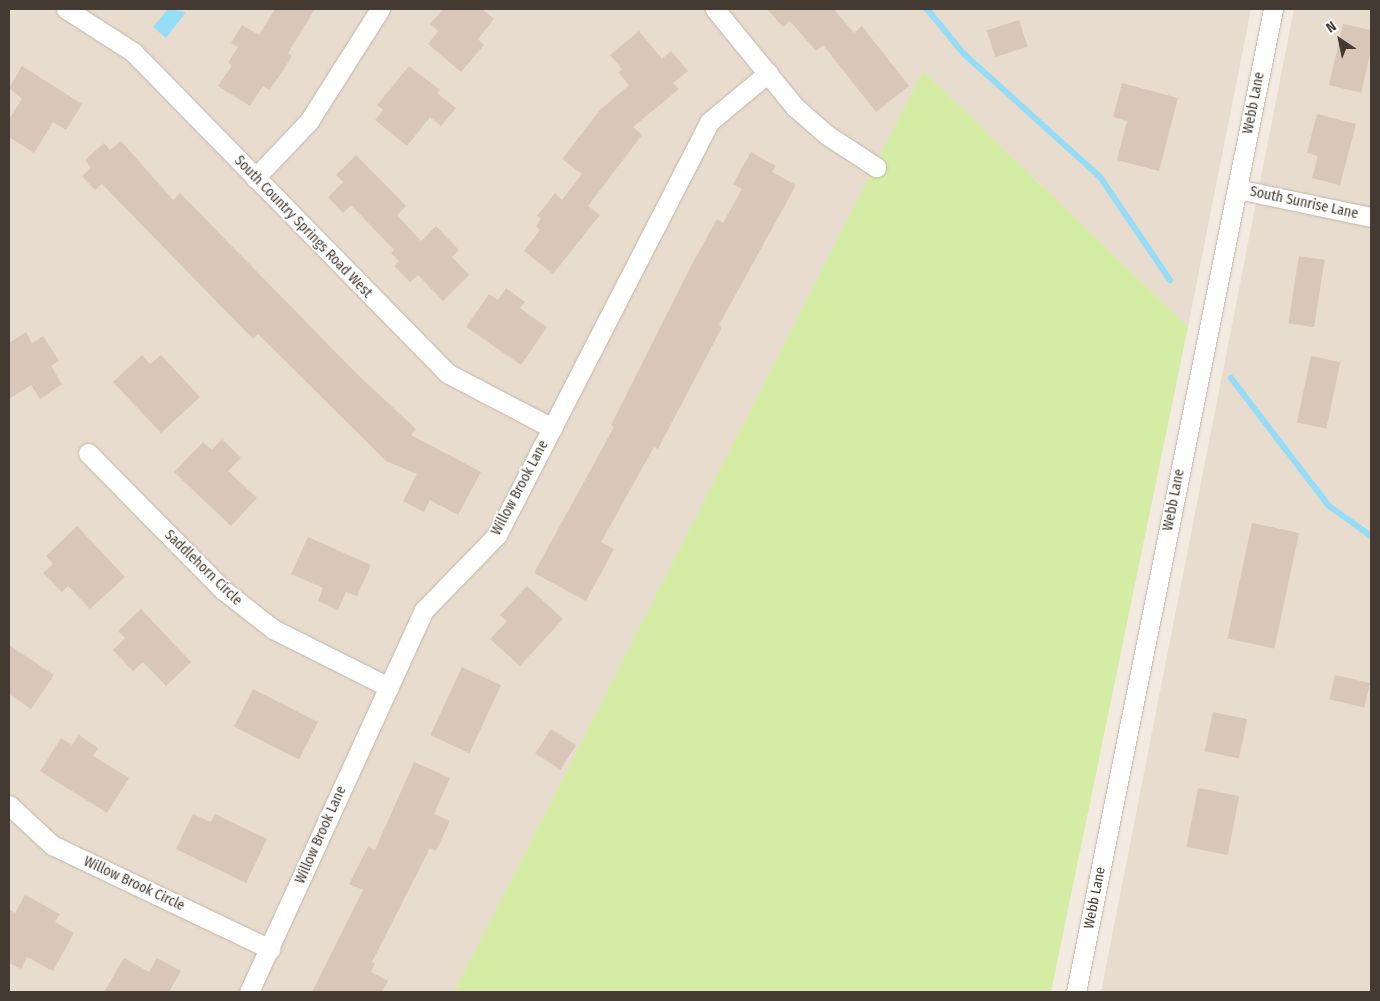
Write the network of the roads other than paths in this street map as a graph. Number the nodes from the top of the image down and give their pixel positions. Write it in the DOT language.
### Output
graph roads {
  1 [pos="66,9"];
  2 [pos="380,9"];
  3 [pos="715,9"];
  4 [pos="1273,9"];
  5 [pos="768,73"];
  6 [pos="876,167"];
  7 [pos="255,178"];
  8 [pos="1237,189"];
  9 [pos="1371,217"];
  10 [pos="552,428"];
  11 [pos="88,453"];
  12 [pos="388,687"];
  13 [pos="9,805"];
  14 [pos="270,949"];
  15 [pos="249,992"];
  16 [pos="1076,992"];
  1 -- 7 [label="street, South Country Springs Road West"];
  2 -- 7 [label="street"];
  3 -- 5 [label="street"];
  4 -- 8 [label="street, Webb Lane"];
  5 -- 6 [label="street"];
  5 -- 10 [label="street, Willow Brook Lane"];
  7 -- 10 [label="street, South Country Springs Road West"];
  8 -- 9 [label="street, South Sunrise Lane"];
  8 -- 16 [label="street, Webb Lane"];
  10 -- 12 [label="street, Willow Brook Lane"];
  11 -- 12 [label="street, Saddlehorn Circle"];
  12 -- 14 [label="street, Willow Brook Lane"];
  13 -- 14 [label="street, Willow Brook Circle"];
  14 -- 15 [label="street, Willow Brook Lane"];
}
